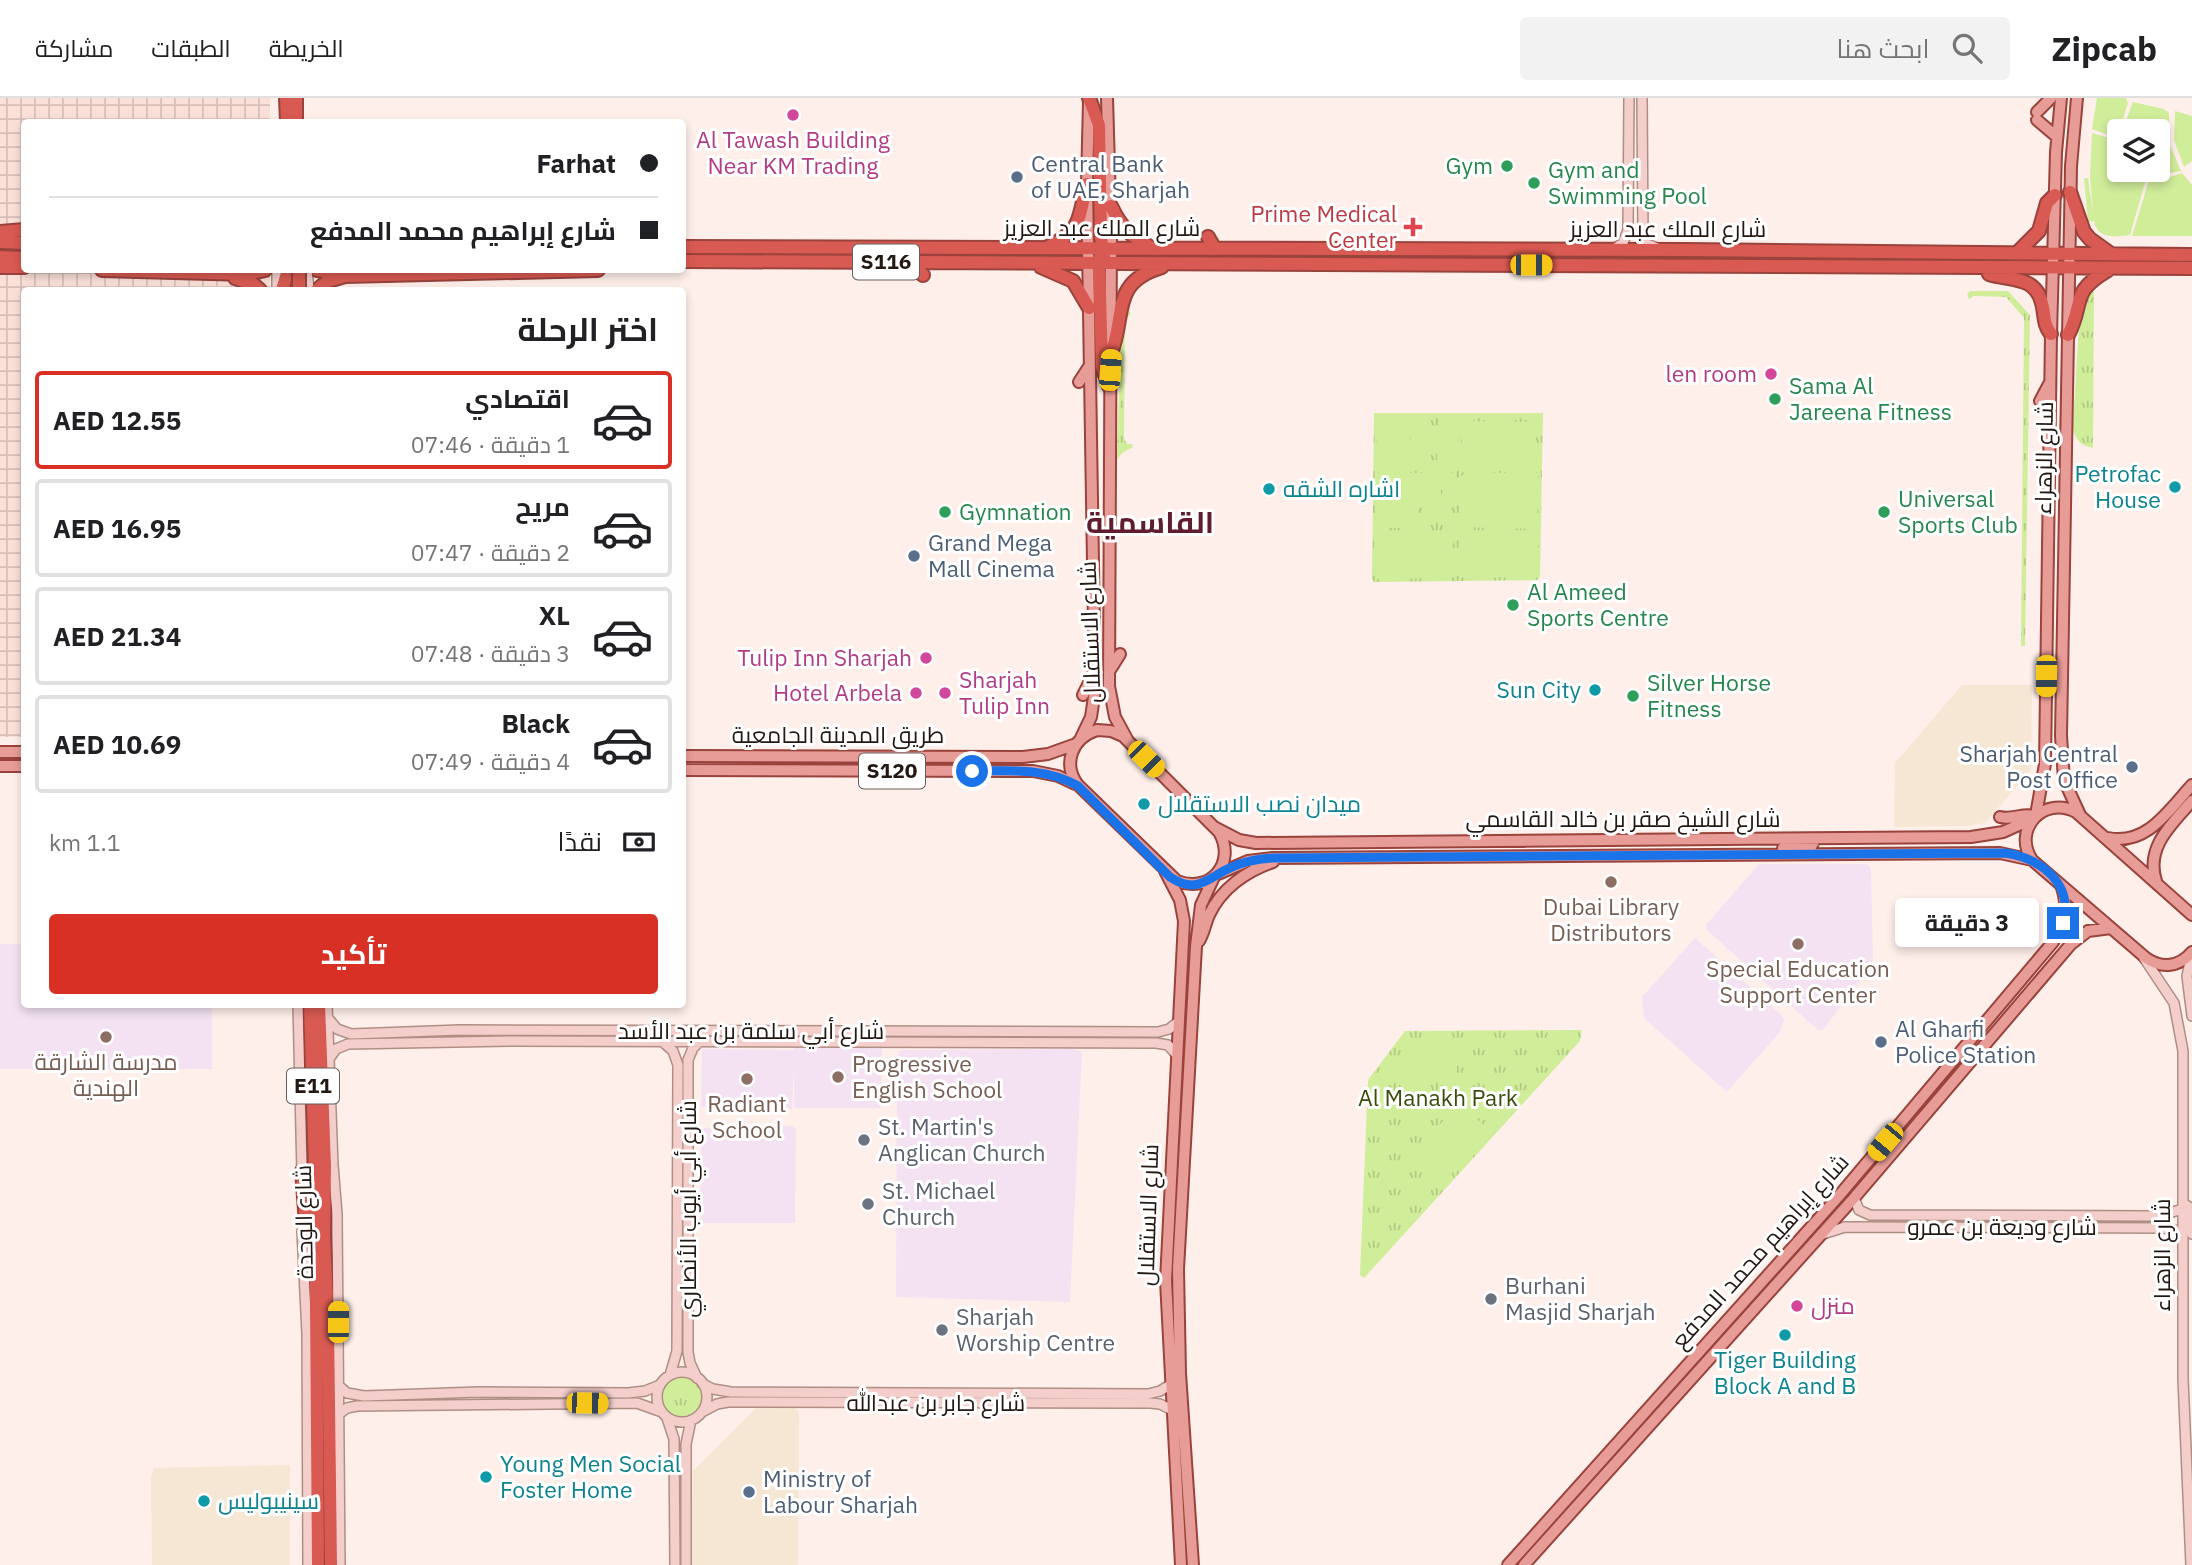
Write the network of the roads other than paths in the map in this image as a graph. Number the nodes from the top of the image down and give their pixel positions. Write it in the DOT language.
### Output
graph roads {
  1 [pos="286,98"];
  2 [pos="296,98"];
  3 [pos="1089,98"];
  4 [pos="1107,98"];
  5 [pos="1629,98"];
  6 [pos="1642,98"];
  7 [pos="2051,98"];
  8 [pos="2061,98"];
  9 [pos="2077,98"];
  10 [pos="287,119"];
  11 [pos="296,119"];
  12 [pos="2057,137"];
  13 [pos="1078,166"];
  14 [pos="1087,184"];
  15 [pos="2070,192"];
  16 [pos="2055,195"];
  17 [pos="1630,203"];
  18 [pos="1111,206"];
  19 [pos="1643,223"];
  20 [pos="21,230"];
  21 [pos="0,232"];
  22 [pos="1011,237"];
  23 [pos="1208,237"];
  24 [pos="1320,237"];
  25 [pos="1441,238"];
  26 [pos="1708,239"];
  27 [pos="1793,240"];
  28 [pos="1888,240"];
  29 [pos="0,242"];
  30 [pos="21,243"];
  31 [pos="686,247"];
  32 [pos="1024,248"];
  33 [pos="1046,248"];
  34 [pos="1101,249"];
  35 [pos="1215,249"];
  36 [pos="1308,249"];
  37 [pos="1430,249"];
  38 [pos="1153,250"];
  39 [pos="1718,250"];
  40 [pos="1609,251"];
  41 [pos="1783,251"];
  42 [pos="1898,251"];
  43 [pos="1665,252"];
  44 [pos="2018,253"];
  45 [pos="2054,253"];
  46 [pos="2070,253"];
  47 [pos="2111,254"];
  48 [pos="2192,255"];
  49 [pos="0,257"];
  50 [pos="21,258"];
  51 [pos="686,261"];
  52 [pos="910,262"];
  53 [pos="1027,263"];
  54 [pos="1101,264"];
  55 [pos="1175,264"];
  56 [pos="1558,266"];
  57 [pos="1688,266"];
  58 [pos="0,267"];
  59 [pos="21,267"];
  60 [pos="1774,267"];
  61 [pos="1980,268"];
  62 [pos="2053,268"];
  63 [pos="2069,268"];
  64 [pos="2192,268"];
  65 [pos="2110,269"];
  66 [pos="192,273"];
  67 [pos="256,273"];
  68 [pos="331,273"];
  69 [pos="472,273"];
  70 [pos="222,274"];
  71 [pos="923,275"];
  72 [pos="1568,275"];
  73 [pos="1677,275"];
  74 [pos="345,276"];
  75 [pos="1785,276"];
  76 [pos="256,287"];
  77 [pos="321,287"];
  78 [pos="1089,309"];
  79 [pos="2051,334"];
  80 [pos="2068,335"];
  81 [pos="1111,353"];
  82 [pos="1090,365"];
  83 [pos="1079,382"];
  84 [pos="2051,382"];
  85 [pos="1109,386"];
  86 [pos="2040,401"];
  87 [pos="1119,520"];
  88 [pos="1109,533"];
  89 [pos="2038,605"];
  90 [pos="1083,612"];
  91 [pos="2047,619"];
  92 [pos="1094,622"];
  93 [pos="1119,654"];
  94 [pos="1094,672"];
  95 [pos="1109,673"];
  96 [pos="1083,695"];
  97 [pos="1128,741"];
  98 [pos="1078,742"];
  99 [pos="0,752"];
  100 [pos="21,752"];
  101 [pos="686,756"];
  102 [pos="0,766"];
  103 [pos="21,766"];
  104 [pos="686,770"];
  105 [pos="2192,785"];
  106 [pos="1078,786"];
  107 [pos="2192,801"];
  108 [pos="2080,815"];
  109 [pos="2000,817"];
  110 [pos="2034,817"];
  111 [pos="1214,827"];
  112 [pos="2105,837"];
  113 [pos="1815,839"];
  114 [pos="1371,841"];
  115 [pos="1764,855"];
  116 [pos="1282,858"];
  117 [pos="1344,858"];
  118 [pos="2032,860"];
  119 [pos="1165,871"];
  120 [pos="1216,875"];
  121 [pos="2157,883"];
  122 [pos="2061,885"];
  123 [pos="2191,913"];
  124 [pos="2111,928"];
  125 [pos="1196,946"];
  126 [pos="2192,952"];
  127 [pos="2142,955"];
  128 [pos="298,1008"];
  129 [pos="310,1008"];
  130 [pos="320,1008"];
  131 [pos="327,1008"];
  132 [pos="2192,1013"];
  133 [pos="328,1018"];
  134 [pos="1178,1022"];
  135 [pos="414,1032"];
  136 [pos="1120,1032"];
  137 [pos="699,1041"];
  138 [pos="661,1042"];
  139 [pos="1110,1042"];
  140 [pos="398,1043"];
  141 [pos="1189,1051"];
  142 [pos="1177,1054"];
  143 [pos="329,1059"];
  144 [pos="1917,1104"];
  145 [pos="678,1106"];
  146 [pos="688,1143"];
  147 [pos="1900,1143"];
  148 [pos="324,1167"];
  149 [pos="302,1171"];
  150 [pos="1854,1198"];
  151 [pos="2183,1206"];
  152 [pos="1924,1214"];
  153 [pos="2141,1216"];
  154 [pos="1898,1227"];
  155 [pos="2098,1228"];
  156 [pos="1821,1234"];
  157 [pos="2187,1235"];
  158 [pos="315,1301"];
  159 [pos="670,1375"];
  160 [pos="700,1381"];
  161 [pos="338,1385"];
  162 [pos="660,1385"];
  163 [pos="1170,1385"];
  164 [pos="1106,1393"];
  165 [pos="397,1395"];
  166 [pos="1090,1404"];
  167 [pos="372,1406"];
  168 [pos="1172,1410"];
  169 [pos="702,1412"];
  170 [pos="339,1414"];
  171 [pos="664,1414"];
  172 [pos="691,1420"];
  173 [pos="335,1466"];
  174 [pos="342,1564"];
  175 [pos="308,1565"];
  176 [pos="318,1565"];
  177 [pos="331,1565"];
  178 [pos="675,1565"];
  179 [pos="686,1565"];
  180 [pos="1181,1565"];
  181 [pos="1194,1565"];
  182 [pos="1508,1565"];
  183 [pos="1524,1565"];
  184 [pos="2191,1565"];
  1 -- 10 [label="highway"];
  2 -- 11 [label="highway"];
  3 -- 14 [label="main road, شارع الاستقلال"];
  3 -- 34 [label="highway"];
  4 -- 18 [label="main road, شارع الاستقلال"];
  5 -- 17 [label="street"];
  6 -- 19 [label="street"];
  7 -- 12 [label="main road"];
  8 -- 12 [label="main road, شارع الزهراء"];
  9 -- 15 [label="main road, شارع الزهراء"];
  12 -- 16 [label="main road, شارع الزهراء"];
  13 -- 14 [label="main road"];
  14 -- 33 [label="highway"];
  14 -- 34 [label="main road, شارع الاستقلال"];
  15 -- 46 [label="main road, شارع الزهراء"];
  15 -- 47 [label="highway"];
  16 -- 44 [label="highway"];
  16 -- 45 [label="main road, شارع الزهراء"];
  17 -- 19 [label="street"];
  17 -- 40 [label="street"];
  18 -- 34 [label="main road, شارع الاستقلال"];
  18 -- 38 [label="highway"];
  19 -- 43 [label="street"];
  20 -- 21 [label="highway"];
  22 -- 32 [label="highway"];
  23 -- 35 [label="highway"];
  24 -- 36 [label="highway"];
  25 -- 37 [label="highway"];
  26 -- 39 [label="highway"];
  27 -- 41 [label="highway"];
  28 -- 42 [label="highway"];
  29 -- 30 [label="highway"];
  31 -- 32 [label="highway, شارع الملك عبد العزيز / S116"];
  32 -- 33 [label="highway, شارع الملك عبد العزيز / S116"];
  33 -- 34 [label="highway, شارع الملك عبد العزيز / S116"];
  34 -- 38 [label="highway, شارع الملك عبد العزيز"];
  34 -- 54 [label="highway"];
  34 -- 54 [label="main road, شارع الاستقلال"];
  35 -- 36 [label="highway, شارع الملك عبد العزيز"];
  35 -- 38 [label="highway, شارع الملك عبد العزيز"];
  36 -- 37 [label="highway, شارع الملك عبد العزيز"];
  37 -- 40 [label="highway, شارع الملك عبد العزيز"];
  39 -- 41 [label="highway, شارع الملك عبد العزيز"];
  39 -- 43 [label="highway, شارع الملك عبد العزيز"];
  40 -- 43 [label="highway, شارع الملك عبد العزيز"];
  41 -- 42 [label="highway, شارع الملك عبد العزيز"];
  42 -- 44 [label="highway, شارع الملك عبد العزيز"];
  44 -- 45 [label="highway, شارع الملك عبد العزيز"];
  45 -- 46 [label="highway, شارع الملك عبد العزيز"];
  45 -- 62 [label="main road, شارع الزهراء"];
  46 -- 47 [label="highway, شارع الملك عبد العزيز"];
  46 -- 63 [label="main road, شارع الزهراء"];
  47 -- 48 [label="highway, شارع الملك عبد العزيز"];
  49 -- 50 [label="highway"];
  51 -- 52 [label="highway, شارع الملك عبد العزيز / S116"];
  52 -- 53 [label="highway, شارع الملك عبد العزيز / S116"];
  52 -- 71 [label="highway"];
  53 -- 54 [label="highway, شارع الملك عبد العزيز / S116"];
  53 -- 78 [label="highway"];
  54 -- 55 [label="highway, شارع الملك عبد العزيز"];
  54 -- 78 [label="main road, شارع الاستقلال"];
  54 -- 81 [label="main road, شارع الاستقلال"];
  54 -- 85 [label="highway"];
  55 -- 56 [label="highway, شارع الملك عبد العزيز"];
  55 -- 81 [label="highway"];
  56 -- 57 [label="highway, شارع الملك عبد العزيز"];
  56 -- 72 [label="highway"];
  57 -- 60 [label="highway, شارع الملك عبد العزيز"];
  57 -- 73 [label="highway"];
  58 -- 59 [label="highway"];
  60 -- 61 [label="highway, شارع الملك عبد العزيز"];
  60 -- 75 [label="highway"];
  61 -- 62 [label="highway, شارع الملك عبد العزيز"];
  61 -- 79 [label="highway"];
  62 -- 63 [label="highway, شارع الملك عبد العزيز"];
  62 -- 79 [label="main road, شارع الزهراء"];
  63 -- 65 [label="highway, شارع الملك عبد العزيز"];
  63 -- 80 [label="main road, شارع الزهراء"];
  64 -- 65 [label="highway, شارع الملك عبد العزيز"];
  65 -- 80 [label="highway"];
  66 -- 70 [label="highway"];
  67 -- 70 [label="highway"];
  68 -- 74 [label="highway"];
  69 -- 74 [label="highway"];
  70 -- 76 [label="highway"];
  74 -- 77 [label="highway"];
  78 -- 82 [label="main road, شارع الاستقلال"];
  79 -- 84 [label="main road, شارع الزهراء"];
  80 -- 108 [label="main road, شارع الزهراء"];
  81 -- 85 [label="main road, شارع الاستقلال"];
  82 -- 83 [label="main road"];
  82 -- 92 [label="main road, شارع الاستقلال"];
  84 -- 86 [label="main road"];
  84 -- 91 [label="main road, شارع الزهراء"];
  85 -- 88 [label="main road, شارع الاستقلال"];
  87 -- 88 [label="main road"];
  88 -- 95 [label="main road, شارع الاستقلال"];
  89 -- 91 [label="main road"];
  90 -- 92 [label="main road"];
  91 -- 110 [label="main road, شارع الزهراء"];
  92 -- 94 [label="main road, شارع الاستقلال"];
  93 -- 95 [label="main road"];
  94 -- 96 [label="main road"];
  94 -- 98 [label="main road, شارع الاستقلال"];
  95 -- 97 [label="main road, شارع الاستقلال"];
  97 -- 98 [label="main road, طريق المدينة الجامعية"];
  97 -- 111 [label="main road"];
  98 -- 101 [label="main road, طريق المدينة الجامعية / S120"];
  98 -- 106 [label="main road, شارع الاستقلال"];
  99 -- 100 [label="main road"];
  102 -- 103 [label="main road"];
  104 -- 106 [label="main road, طريق المدينة الجامعية / S120"];
  105 -- 112 [label="main road"];
  106 -- 119 [label="main road"];
  107 -- 121 [label="main road"];
  108 -- 110 [label="main road"];
  108 -- 112 [label="main road"];
  109 -- 110 [label="main road"];
  110 -- 113 [label="main road, شارع الشيخ صقر بن خالد القاسمي"];
  110 -- 118 [label="main road, شارع الزهراء"];
  111 -- 114 [label="main road, شارع الشيخ صقر بن خالد القاسمي"];
  111 -- 120 [label="main road, شارع الاستقلال"];
  112 -- 121 [label="main road"];
  113 -- 114 [label="main road, شارع الشيخ صقر بن خالد القاسمي"];
  113 -- 115 [label="main road"];
  114 -- 117 [label="main road"];
  115 -- 117 [label="main road, شارع الشيخ صقر بن خالد القاسمي"];
  115 -- 118 [label="main road, شارع الشيخ صقر بن خالد القاسمي"];
  116 -- 117 [label="main road, شارع الشيخ صقر بن خالد القاسمي"];
  116 -- 120 [label="main road, شارع الشيخ صقر بن خالد القاسمي"];
  116 -- 125 [label="main road"];
  118 -- 122 [label="main road"];
  119 -- 120 [label="main road, شارع الشيخ صقر بن خالد القاسمي"];
  119 -- 134 [label="main road, شارع الاستقلال"];
  120 -- 125 [label="main road, شارع الاستقلال"];
  121 -- 123 [label="main road"];
  122 -- 124 [label="main road"];
  122 -- 144 [label="main road, شارع إبراهيم محمد المدفع"];
  124 -- 127 [label="main road"];
  124 -- 147 [label="main road, شارع إبراهيم محمد المدفع"];
  125 -- 141 [label="main road, شارع الاستقلال"];
  126 -- 127 [label="main road"];
  126 -- 132 [label="street"];
  127 -- 151 [label="street, شارع الزهراء"];
  128 -- 149 [label="street"];
  129 -- 148 [label="highway, شارع الوحدة / E11"];
  130 -- 148 [label="highway, شارع الوحدة / E11"];
  131 -- 133 [label="street"];
  133 -- 135 [label="street, شارع أبي سلمة بن عبد الأسد"];
  133 -- 143 [label="street"];
  134 -- 136 [label="street, شارع أبي سلمة بن عبد الأسد"];
  134 -- 141 [label="main road"];
  134 -- 142 [label="main road, شارع الاستقلال"];
  135 -- 136 [label="street, شارع أبي سلمة بن عبد الأسد"];
  135 -- 140 [label="street"];
  136 -- 139 [label="street"];
  137 -- 138 [label="street, شارع أبي سلمة بن عبد الأسد"];
  137 -- 139 [label="street, شارع أبي سلمة بن عبد الأسد"];
  137 -- 146 [label="street, شارع أبي أيوب الأنصاري"];
  138 -- 140 [label="street, شارع أبي سلمة بن عبد الأسد"];
  138 -- 145 [label="street, شارع أبي أيوب الأنصاري"];
  139 -- 142 [label="street, شارع أبي سلمة بن عبد الأسد"];
  140 -- 143 [label="street, شارع أبي سلمة بن عبد الأسد"];
  141 -- 181 [label="main road, شارع الاستقلال"];
  142 -- 163 [label="main road, شارع الاستقلال"];
  143 -- 148 [label="street"];
  144 -- 147 [label="main road"];
  144 -- 182 [label="main road, شارع إبراهيم محمد المدفع"];
  145 -- 146 [label="street"];
  145 -- 159 [label="street, شارع أبي أيوب الأنصاري"];
  146 -- 160 [label="street, شارع أبي أيوب الأنصاري"];
  147 -- 150 [label="main road, شارع إبراهيم محمد المدفع"];
  148 -- 158 [label="highway, شارع الوحدة / E11"];
  148 -- 161 [label="street"];
  148 -- 173 [label="highway, شارع الوحدة / E11"];
  149 -- 158 [label="highway"];
  149 -- 175 [label="street"];
  150 -- 152 [label="street, شارع وديعة بن عمرو"];
  150 -- 156 [label="main road, شارع إبراهيم محمد المدفع"];
  151 -- 153 [label="street, شارع وديعة بن عمرو"];
  151 -- 157 [label="street, شارع الزهراء"];
  152 -- 153 [label="street, شارع وديعة بن عمرو"];
  152 -- 154 [label="street"];
  153 -- 155 [label="street"];
  154 -- 155 [label="street, شارع وديعة بن عمرو"];
  154 -- 156 [label="street, شارع وديعة بن عمرو"];
  155 -- 157 [label="street, شارع وديعة بن عمرو"];
  156 -- 183 [label="main road, شارع إبراهيم محمد المدفع"];
  157 -- 184 [label="street, شارع الزهراء"];
  158 -- 176 [label="highway, شارع الوحدة / E11"];
  159 -- 160 [label="street"];
  159 -- 162 [label="street"];
  160 -- 164 [label="street, شارع جابر بن عبدالله"];
  160 -- 169 [label="street"];
  161 -- 165 [label="street"];
  161 -- 170 [label="street"];
  162 -- 165 [label="street"];
  162 -- 171 [label="street"];
  163 -- 164 [label="street, شارع جابر بن عبدالله"];
  163 -- 168 [label="main road, شارع الاستقلال"];
  164 -- 166 [label="street"];
  165 -- 167 [label="street"];
  166 -- 168 [label="street, شارع جابر بن عبدالله"];
  166 -- 169 [label="street, شارع جابر بن عبدالله"];
  167 -- 170 [label="street"];
  167 -- 171 [label="street"];
  168 -- 180 [label="main road, شارع الاستقلال"];
  169 -- 172 [label="street"];
  170 -- 173 [label="street"];
  171 -- 172 [label="street"];
  171 -- 178 [label="street"];
  172 -- 179 [label="street"];
  173 -- 174 [label="street"];
  173 -- 177 [label="highway, شارع الوحدة / E11"];
}
